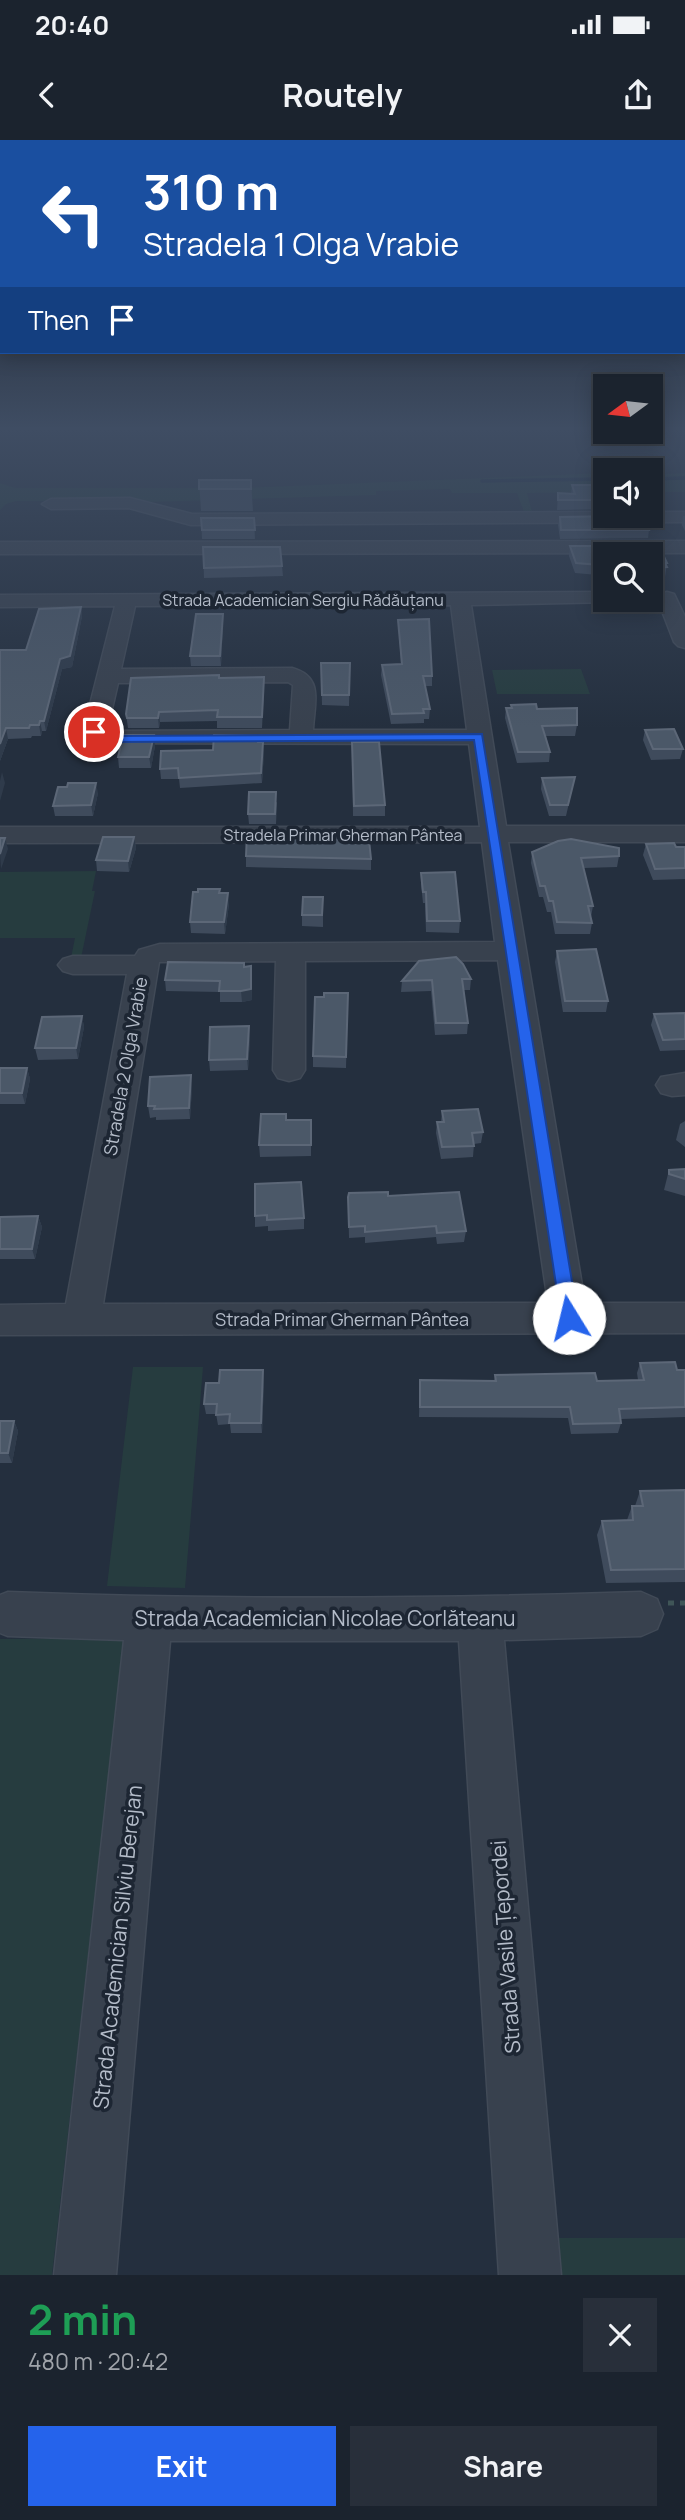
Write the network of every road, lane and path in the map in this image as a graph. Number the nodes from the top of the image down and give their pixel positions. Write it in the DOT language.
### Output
graph roads {
  1 [pos="180,530"];
  2 [pos="537,530"];
  3 [pos="685,547"];
  4 [pos="0,548"];
  5 [pos="546,560"];
  6 [pos="143,564"];
  7 [pos="593,598"];
  8 [pos="668,598"];
  9 [pos="558,599"];
  10 [pos="460,600"];
  11 [pos="0,601"];
  12 [pos="128,601"];
  13 [pos="685,642"];
  14 [pos="108,676"];
  15 [pos="479,737"];
  16 [pos="301,738"];
  17 [pos="685,834"];
  18 [pos="0,835"];
  19 [pos="494,835"];
  20 [pos="511,951"];
  21 [pos="291,952"];
  22 [pos="73,965"];
  23 [pos="143,965"];
  24 [pos="289,1070"];
  25 [pos="569,1318"];
  26 [pos="685,1318"];
  27 [pos="0,1320"];
  28 [pos="82,1320"];
  29 [pos="8,1614"];
  30 [pos="641,1614"];
  31 [pos="149,1619"];
  32 [pos="480,1619"];
  33 [pos="85,2275"];
  34 [pos="530,2275"];
  1 -- 6 [label="street"];
  2 -- 5 [label="street"];
  3 -- 5 [label="street"];
  4 -- 6 [label="street"];
  5 -- 6 [label="street"];
  5 -- 9 [label="street"];
  6 -- 12 [label="street"];
  7 -- 9 [label="street, Strada Academician Sergiu Rădăuțanu"];
  8 -- 13 [label="street"];
  9 -- 10 [label="street, Strada Academician Sergiu Rădăuțanu"];
  10 -- 12 [label="street, Strada Academician Sergiu Rădăuțanu"];
  10 -- 15 [label="street"];
  11 -- 12 [label="street, Strada Academician Sergiu Rădăuțanu"];
  12 -- 14 [label="street"];
  14 -- 16 [label="street"];
  14 -- 16 [label="street"];
  15 -- 16 [label="street"];
  15 -- 19 [label="street"];
  17 -- 19 [label="street, Stradela Primar Gherman Pântea"];
  18 -- 19 [label="street, Stradela Primar Gherman Pântea"];
  19 -- 20 [label="street"];
  20 -- 21 [label="street, Stradela 2 Olga Vrabie"];
  20 -- 25 [label="street"];
  21 -- 23 [label="street, Stradela 2 Olga Vrabie"];
  21 -- 24 [label="street"];
  22 -- 23 [label="street"];
  23 -- 28 [label="street, Stradela 2 Olga Vrabie"];
  25 -- 26 [label="street, Strada Primar Gherman Pântea"];
  25 -- 28 [label="street, Strada Primar Gherman Pântea"];
  27 -- 28 [label="street, Strada Primar Gherman Pântea"];
  29 -- 31 [label="street, Strada Academician Nicolae Corlăteanu"];
  30 -- 32 [label="street, Strada Academician Nicolae Corlăteanu"];
  31 -- 32 [label="street, Strada Academician Nicolae Corlăteanu"];
  31 -- 33 [label="street, Strada Academician Silviu Berejan"];
  32 -- 34 [label="street, Strada Vasile Țepordei"];
}
